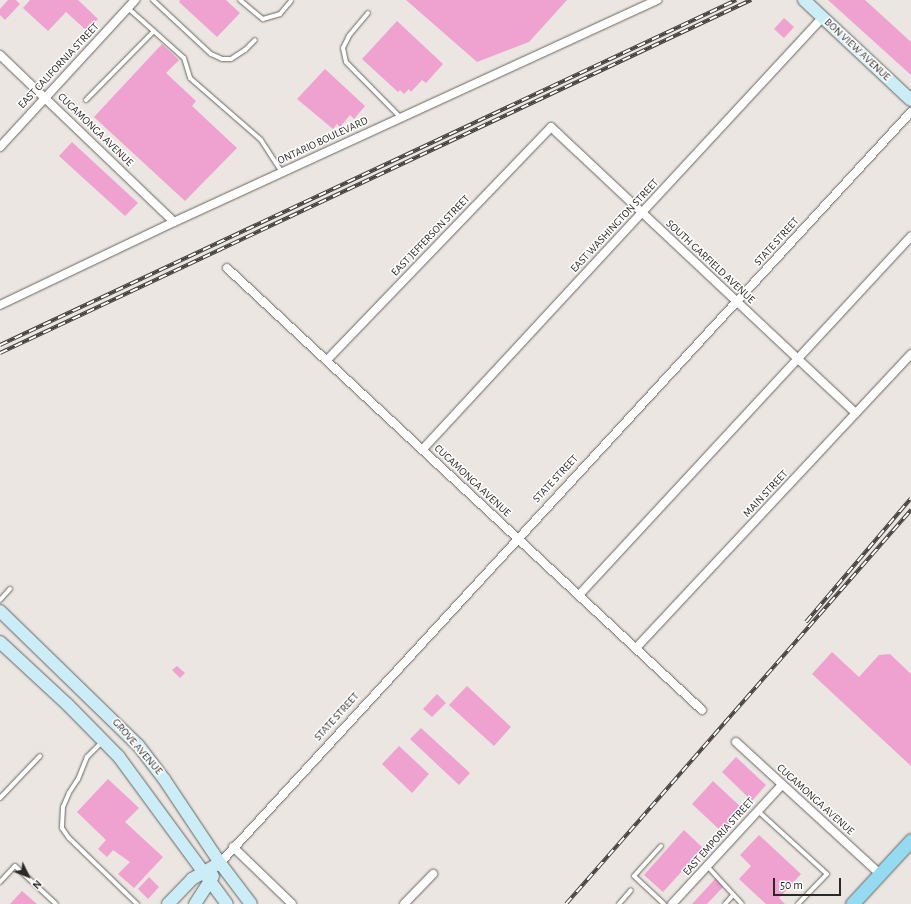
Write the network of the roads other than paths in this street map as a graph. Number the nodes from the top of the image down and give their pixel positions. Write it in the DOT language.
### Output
graph roads {
  1 [pos="135,0"];
  2 [pos="153,0"];
  3 [pos="240,0"];
  4 [pos="657,0"];
  5 [pos="804,0"];
  6 [pos="291,1"];
  7 [pos="128,8"];
  8 [pos="368,13"];
  9 [pos="822,18"];
  10 [pos="154,31"];
  11 [pos="255,40"];
  12 [pos="0,55"];
  13 [pos="45,98"];
  14 [pos="86,100"];
  15 [pos="911,100"];
  16 [pos="911,112"];
  17 [pos="401,118"];
  18 [pos="550,127"];
  19 [pos="0,147"];
  20 [pos="282,172"];
  21 [pos="642,213"];
  22 [pos="174,222"];
  23 [pos="911,236"];
  24 [pos="227,268"];
  25 [pos="737,302"];
  26 [pos="0,306"];
  27 [pos="911,354"];
  28 [pos="796,358"];
  29 [pos="327,360"];
  30 [pos="856,413"];
  31 [pos="423,449"];
  32 [pos="517,537"];
  33 [pos="10,589"];
  34 [pos="579,595"];
  35 [pos="0,600"];
  36 [pos="0,611"];
  37 [pos="0,642"];
  38 [pos="636,648"];
  39 [pos="702,710"];
  40 [pos="103,741"];
  41 [pos="736,742"];
  42 [pos="40,756"];
  43 [pos="782,785"];
  44 [pos="0,798"];
  45 [pos="758,811"];
  46 [pos="661,846"];
  47 [pos="233,847"];
  48 [pos="907,847"];
  49 [pos="220,863"];
  50 [pos="708,867"];
  51 [pos="433,874"];
  52 [pos="880,874"];
  53 [pos="206,878"];
  54 [pos="0,882"];
  55 [pos="631,890"];
  56 [pos="733,895"];
  57 [pos="56,904"];
  58 [pos="137,904"];
  59 [pos="168,904"];
  60 [pos="195,904"];
  61 [pos="227,904"];
  62 [pos="252,904"];
  63 [pos="292,904"];
  64 [pos="404,904"];
  65 [pos="619,904"];
  66 [pos="664,904"];
  67 [pos="672,904"];
  68 [pos="725,904"];
  69 [pos="742,904"];
  70 [pos="798,904"];
  71 [pos="852,904"];
  1 -- 7 [label="street, EAST CALIFORNIA STREET"];
  2 -- 11 [label="lane"];
  3 -- 6 [label="lane"];
  4 -- 17 [label="street, ONTARIO BOULEVARD"];
  5 -- 9 [label="main road, BON VIEW AVENUE"];
  7 -- 10 [label="lane"];
  7 -- 13 [label="street, EAST CALIFORNIA STREET"];
  8 -- 17 [label="lane"];
  9 -- 15 [label="main road, BON VIEW AVENUE"];
  9 -- 21 [label="street, EAST WASHINGTON STREET"];
  10 -- 14 [label="lane"];
  10 -- 20 [label="lane"];
  12 -- 13 [label="street, CUCAMONGA AVENUE"];
  13 -- 19 [label="street, EAST CALIFORNIA STREET"];
  13 -- 22 [label="street, CUCAMONGA AVENUE"];
  16 -- 25 [label="street, STATE STREET"];
  17 -- 20 [label="street, ONTARIO BOULEVARD"];
  18 -- 21 [label="street, SOUTH GARFIELD AVENUE"];
  18 -- 29 [label="street, EAST JEFFERSON STREET"];
  20 -- 22 [label="street, ONTARIO BOULEVARD"];
  21 -- 25 [label="street, SOUTH GARFIELD AVENUE"];
  21 -- 31 [label="street, EAST WASHINGTON STREET"];
  22 -- 26 [label="street, ONTARIO BOULEVARD"];
  23 -- 28 [label="street"];
  24 -- 29 [label="street, CUCAMONGA AVENUE"];
  25 -- 28 [label="street, SOUTH GARFIELD AVENUE"];
  25 -- 32 [label="street, STATE STREET"];
  27 -- 30 [label="street, MAIN STREET"];
  28 -- 30 [label="street, SOUTH GARFIELD AVENUE"];
  28 -- 34 [label="street"];
  29 -- 31 [label="street, CUCAMONGA AVENUE"];
  30 -- 38 [label="street, MAIN STREET"];
  31 -- 32 [label="street, CUCAMONGA AVENUE"];
  32 -- 34 [label="street, CUCAMONGA AVENUE"];
  32 -- 47 [label="street, STATE STREET"];
  33 -- 35 [label="lane"];
  34 -- 38 [label="street, CUCAMONGA AVENUE"];
  36 -- 49 [label="main road, GROVE AVENUE"];
  37 -- 40 [label="main road, GROVE AVENUE"];
  38 -- 39 [label="street, CUCAMONGA AVENUE"];
  40 -- 53 [label="main road, GROVE AVENUE"];
  40 -- 58 [label="lane"];
  41 -- 43 [label="street, CUCAMONGA AVENUE"];
  42 -- 44 [label="lane"];
  43 -- 45 [label="street, EAST EMPORIA STREET"];
  43 -- 52 [label="street, CUCAMONGA AVENUE"];
  45 -- 50 [label="street, EAST EMPORIA STREET"];
  45 -- 70 [label="lane"];
  46 -- 66 [label="lane"];
  47 -- 49 [label="street, STATE STREET"];
  47 -- 63 [label="street"];
  48 -- 52 [label="main road"];
  49 -- 53 [label="main road"];
  49 -- 62 [label="main road, GROVE AVENUE"];
  50 -- 56 [label="lane"];
  50 -- 67 [label="street, EAST EMPORIA STREET"];
  51 -- 64 [label="street"];
  52 -- 71 [label="main road"];
  53 -- 59 [label="main road"];
  53 -- 60 [label="main road"];
  53 -- 61 [label="main road, GROVE AVENUE"];
  54 -- 57 [label="lane"];
  55 -- 65 [label="lane"];
  56 -- 68 [label="lane"];
  56 -- 69 [label="lane"];
}
